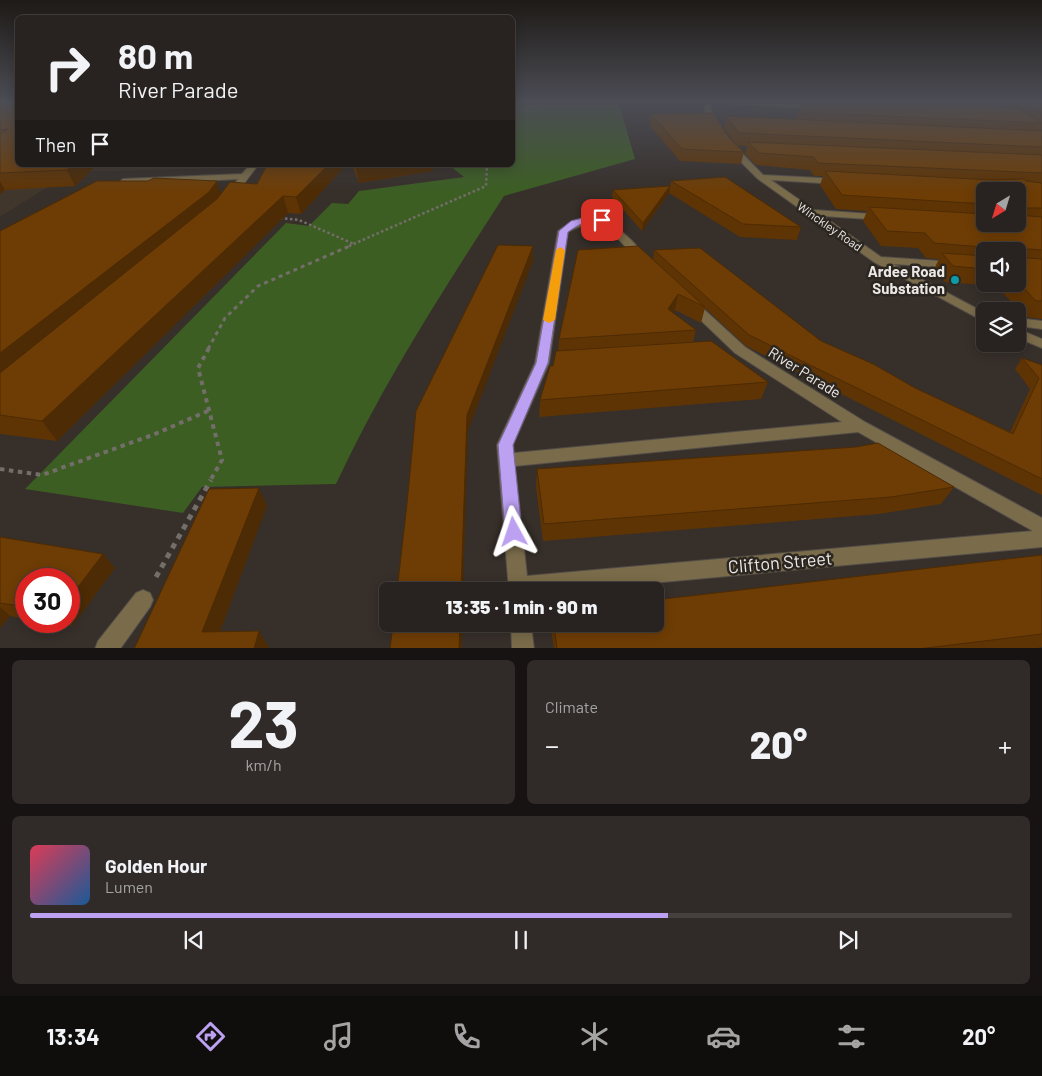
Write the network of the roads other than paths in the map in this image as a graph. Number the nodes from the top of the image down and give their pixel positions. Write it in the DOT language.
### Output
graph roads {
  1 [pos="725,131"];
  2 [pos="252,167"];
  3 [pos="244,176"];
  4 [pos="761,177"];
  5 [pos="848,181"];
  6 [pos="117,182"];
  7 [pos="224,205"];
  8 [pos="811,213"];
  9 [pos="898,218"];
  10 [pos="878,260"];
  11 [pos="976,266"];
  12 [pos="653,268"];
  13 [pos="682,295"];
  14 [pos="976,313"];
  15 [pos="1026,323"];
  16 [pos="1042,324"];
  17 [pos="1026,337"];
  18 [pos="1042,344"];
  19 [pos="740,350"];
  20 [pos="720,351"];
  21 [pos="860,426"];
  22 [pos="508,460"];
  23 [pos="1042,527"];
  24 [pos="1042,539"];
  25 [pos="518,582"];
  26 [pos="582,582"];
  27 [pos="143,600"];
  28 [pos="522,632"];
  29 [pos="106,648"];
  30 [pos="523,648"];
  1 -- 4 [label="street, Winckley Road"];
  2 -- 3 [label="street"];
  3 -- 6 [label="street"];
  3 -- 7 [label="street"];
  4 -- 5 [label="street"];
  4 -- 8 [label="street, Winckley Road"];
  8 -- 9 [label="street"];
  8 -- 10 [label="street, Winckley Road"];
  10 -- 11 [label="street"];
  10 -- 14 [label="street, Winckley Road"];
  12 -- 22 [label="street"];
  13 -- 19 [label="street, River Parade"];
  15 -- 16 [label="street"];
  17 -- 18 [label="street"];
  19 -- 20 [label="street"];
  19 -- 21 [label="street, River Parade"];
  21 -- 22 [label="street"];
  21 -- 23 [label="street, River Parade"];
  22 -- 25 [label="street"];
  24 -- 26 [label="street, Clifton Street"];
  27 -- 29 [label="street"];
  28 -- 30 [label="street"];
}
